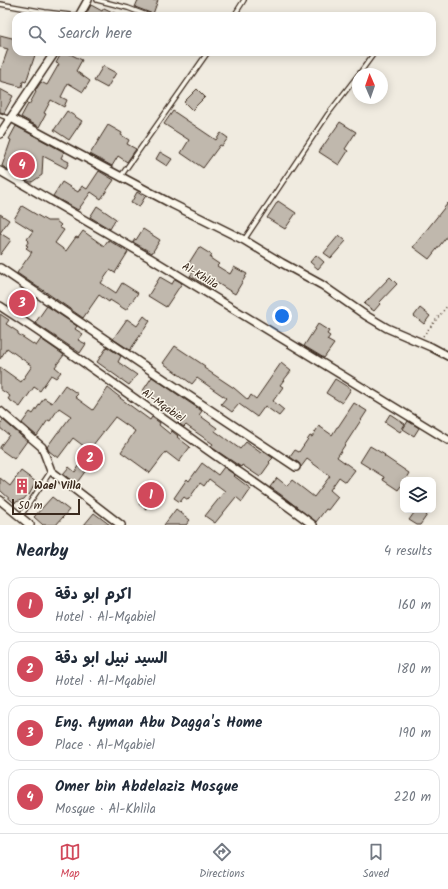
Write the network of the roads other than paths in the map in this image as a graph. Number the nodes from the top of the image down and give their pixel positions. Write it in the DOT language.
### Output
graph roads {
  1 [pos="88,0"];
  2 [pos="97,0"];
  3 [pos="244,0"];
  4 [pos="0,4"];
  5 [pos="46,12"];
  6 [pos="80,12"];
  7 [pos="138,12"];
  8 [pos="236,12"];
  9 [pos="52,56"];
  10 [pos="205,56"];
  11 [pos="372,56"];
  12 [pos="363,68"];
  13 [pos="352,82"];
  14 [pos="0,115"];
  15 [pos="11,119"];
  16 [pos="0,134"];
  17 [pos="0,171"];
  18 [pos="121,176"];
  19 [pos="244,240"];
  20 [pos="0,268"];
  21 [pos="0,306"];
  22 [pos="448,356"];
  23 [pos="0,411"];
  24 [pos="448,440"];
  25 [pos="296,467"];
  26 [pos="51,471"];
  27 [pos="0,500"];
  28 [pos="20,516"];
  29 [pos="30,525"];
  30 [pos="121,525"];
  31 [pos="313,525"];
  1 -- 6 [label="street"];
  2 -- 7 [label="lane"];
  3 -- 8 [label="lane"];
  4 -- 5 [label="lane"];
  9 -- 15 [label="street"];
  10 -- 18 [label="lane"];
  11 -- 12 [label="lane"];
  13 -- 19 [label="lane"];
  14 -- 15 [label="lane"];
  15 -- 16 [label="street"];
  15 -- 18 [label="street"];
  17 -- 24 [label="street, Al-Khlila"];
  18 -- 19 [label="street"];
  19 -- 22 [label="street"];
  20 -- 25 [label="street"];
  21 -- 31 [label="street, Al-Mqabiel"];
  23 -- 26 [label="street"];
  26 -- 28 [label="lane"];
  26 -- 30 [label="street"];
  27 -- 28 [label="street"];
  28 -- 29 [label="street"];
}
